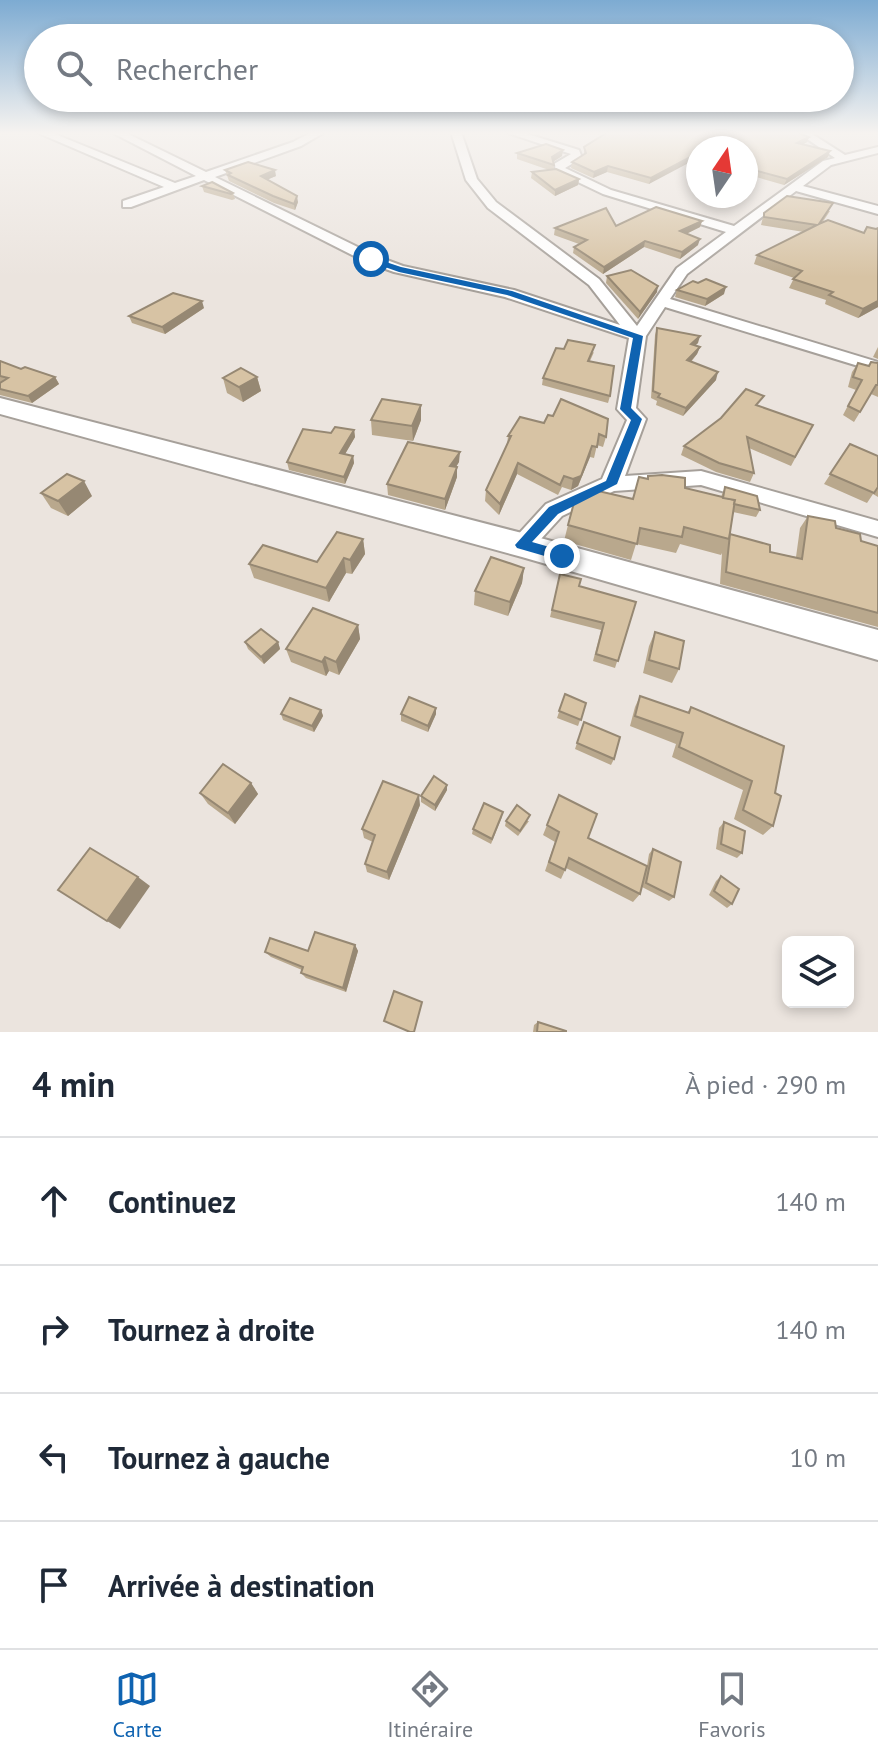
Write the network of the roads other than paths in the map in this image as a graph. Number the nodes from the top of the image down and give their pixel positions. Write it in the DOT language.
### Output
graph roads {
  1 [pos="158,180"];
  2 [pos="198,180"];
  3 [pos="211,180"];
  4 [pos="472,180"];
  5 [pos="582,180"];
  6 [pos="806,180"];
  7 [pos="177,188"];
  8 [pos="797,188"];
  9 [pos="127,204"];
  10 [pos="878,210"];
  11 [pos="734,230"];
  12 [pos="663,302"];
  13 [pos="638,336"];
  14 [pos="878,367"];
  15 [pos="0,406"];
  16 [pos="611,484"];
  17 [pos="878,529"];
  18 [pos="522,545"];
  19 [pos="878,645"];
  1 -- 7 [label="street"];
  2 -- 7 [label="street"];
  3 -- 13 [label="street"];
  4 -- 13 [label="street"];
  5 -- 11 [label="street"];
  6 -- 8 [label="street"];
  7 -- 9 [label="street"];
  8 -- 10 [label="street"];
  8 -- 11 [label="street"];
  11 -- 12 [label="street"];
  12 -- 13 [label="street"];
  12 -- 14 [label="street"];
  13 -- 16 [label="street"];
  15 -- 18 [label="main road"];
  16 -- 17 [label="street"];
  16 -- 18 [label="street"];
  18 -- 19 [label="main road"];
}
